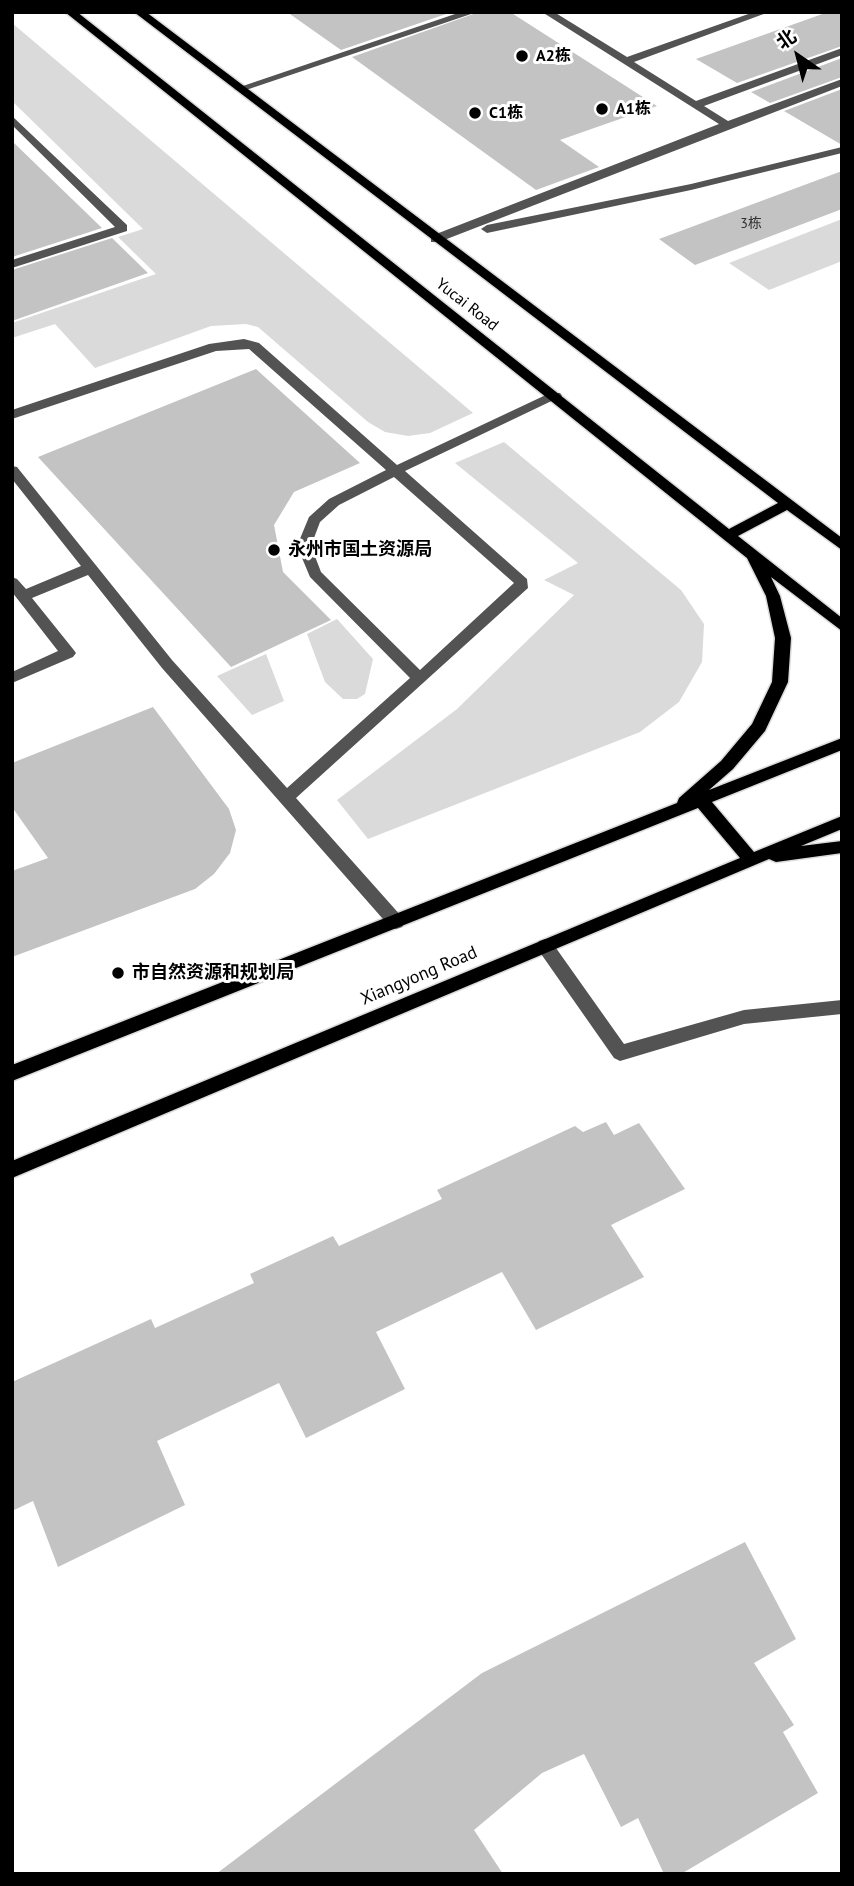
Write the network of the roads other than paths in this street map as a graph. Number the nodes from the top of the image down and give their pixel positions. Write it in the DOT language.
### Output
graph roads {
  1 [pos="70,12"];
  2 [pos="139,12"];
  3 [pos="472,12"];
  4 [pos="547,12"];
  5 [pos="764,12"];
  6 [pos="842,51"];
  7 [pos="624,62"];
  8 [pos="842,82"];
  9 [pos="239,89"];
  10 [pos="695,105"];
  11 [pos="12,119"];
  12 [pos="727,125"];
  13 [pos="842,150"];
  14 [pos="435,239"];
  15 [pos="12,264"];
  16 [pos="555,396"];
  17 [pos="12,415"];
  18 [pos="12,470"];
  19 [pos="397,470"];
  20 [pos="788,504"];
  21 [pos="812,522"];
  22 [pos="729,535"];
  23 [pos="842,535"];
  24 [pos="842,545"];
  25 [pos="750,550"];
  26 [pos="90,568"];
  27 [pos="12,582"];
  28 [pos="23,596"];
  29 [pos="842,626"];
  30 [pos="418,677"];
  31 [pos="12,678"];
  32 [pos="842,744"];
  33 [pos="286,798"];
  34 [pos="702,801"];
  35 [pos="674,812"];
  36 [pos="842,822"];
  37 [pos="842,847"];
  38 [pos="751,860"];
  39 [pos="396,922"];
  40 [pos="545,946"];
  41 [pos="842,1007"];
  42 [pos="12,1073"];
  43 [pos="12,1170"];
  1 -- 16 [label="main road, Yucai Road"];
  2 -- 9 [label="main road, Yucai Road"];
  3 -- 9 [label="lane"];
  4 -- 7 [label="lane"];
  5 -- 7 [label="lane"];
  6 -- 10 [label="lane"];
  7 -- 10 [label="lane"];
  8 -- 12 [label="lane"];
  9 -- 14 [label="main road, Yucai Road"];
  10 -- 12 [label="lane"];
  11 -- 15 [label="lane"];
  12 -- 14 [label="lane"];
  13 -- 14 [label="lane"];
  14 -- 20 [label="main road, Yucai Road"];
  16 -- 19 [label="lane"];
  16 -- 22 [label="main road, Yucai Road"];
  17 -- 19 [label="lane"];
  18 -- 26 [label="lane"];
  19 -- 30 [label="lane"];
  19 -- 30 [label="lane"];
  20 -- 21 [label="main road, Yucai Road"];
  20 -- 22 [label="main road"];
  21 -- 23 [label="main road"];
  21 -- 24 [label="main road, Yucai Road"];
  22 -- 25 [label="main road, Yucai Road"];
  25 -- 29 [label="main road, Yucai Road"];
  25 -- 35 [label="main road"];
  26 -- 28 [label="lane"];
  26 -- 33 [label="lane"];
  27 -- 28 [label="lane"];
  28 -- 31 [label="lane"];
  30 -- 33 [label="lane"];
  32 -- 34 [label="main road"];
  33 -- 39 [label="lane"];
  34 -- 35 [label="main road"];
  34 -- 38 [label="main road"];
  35 -- 39 [label="main road"];
  36 -- 38 [label="main road, Xiangyong Road"];
  37 -- 38 [label="main road"];
  38 -- 40 [label="main road, Xiangyong Road"];
  39 -- 42 [label="main road"];
  40 -- 41 [label="lane"];
  40 -- 43 [label="main road, Xiangyong Road"];
}
